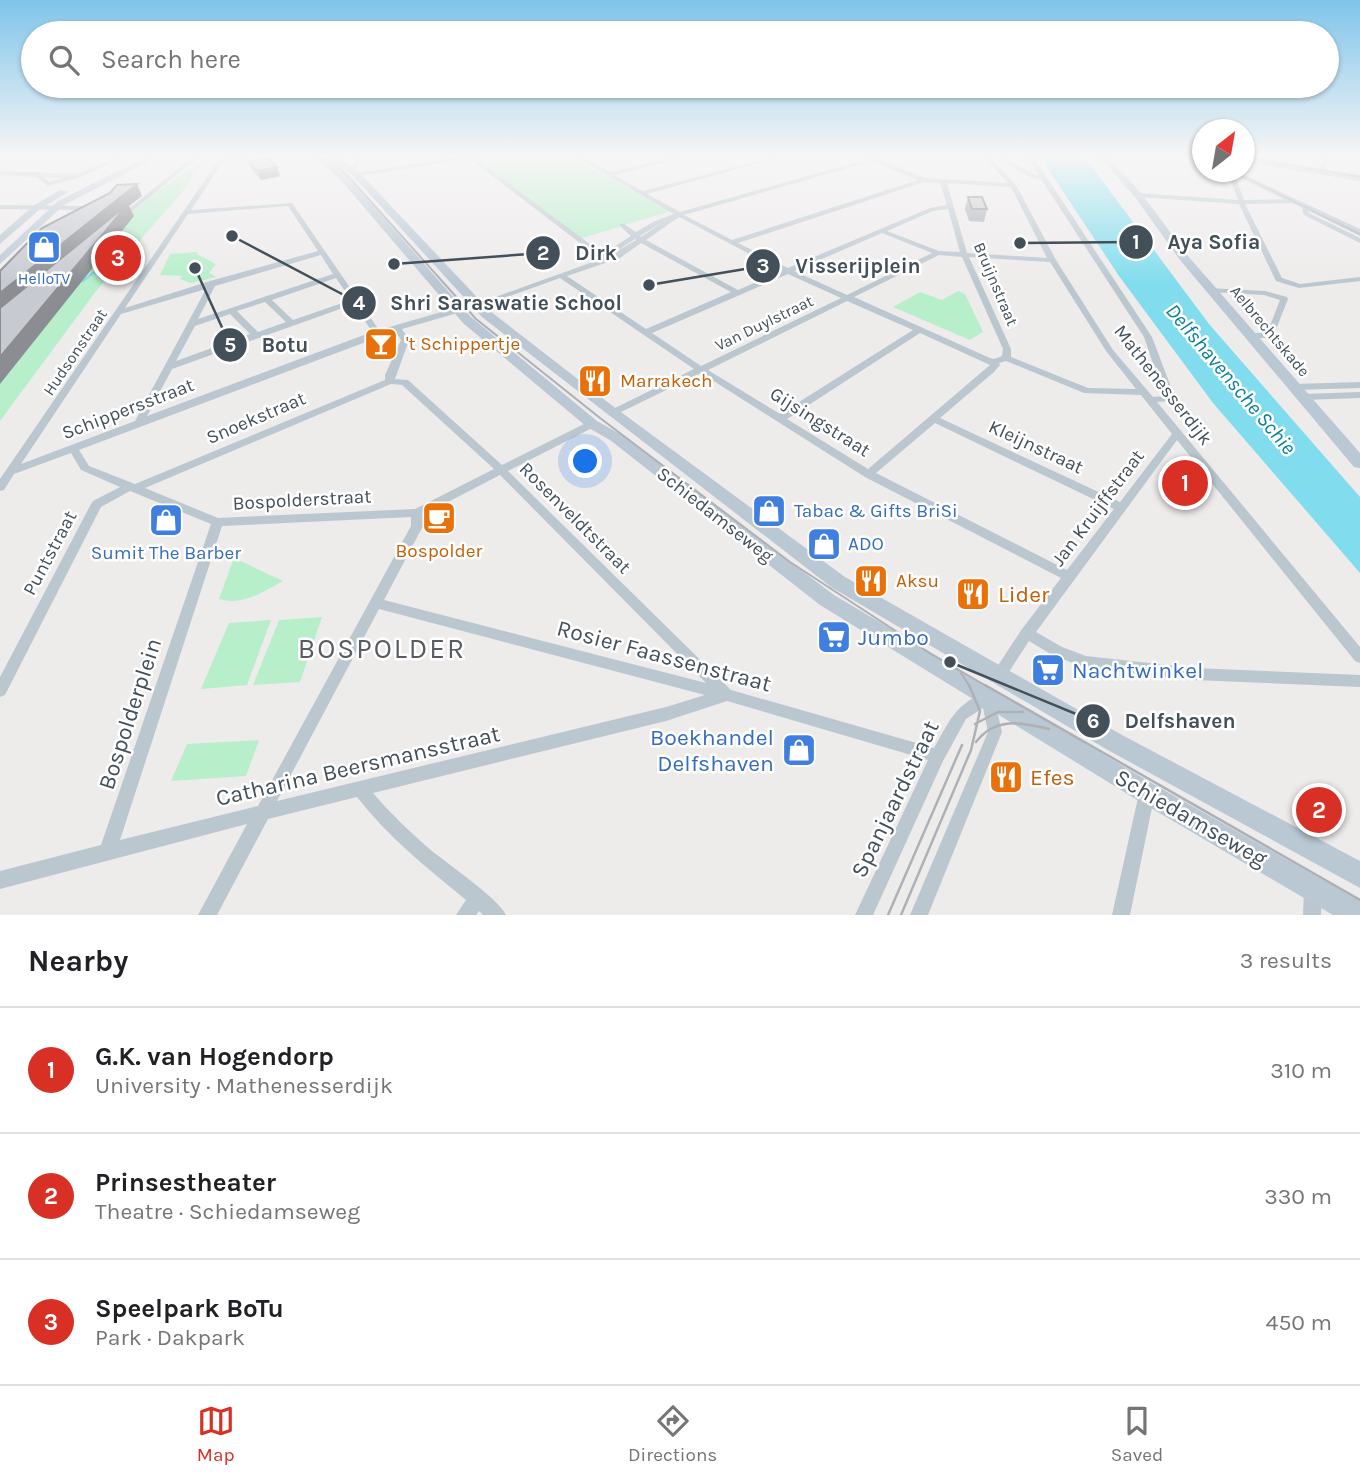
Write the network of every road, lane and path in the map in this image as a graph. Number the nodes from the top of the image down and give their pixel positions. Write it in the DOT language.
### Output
graph roads {
  1 [pos="54,198"];
  2 [pos="72,198"];
  3 [pos="146,198"];
  4 [pos="196,198"];
  5 [pos="369,198"];
  6 [pos="374,198"];
  7 [pos="524,198"];
  8 [pos="651,198"];
  9 [pos="737,198"];
  10 [pos="869,198"];
  11 [pos="947,198"];
  12 [pos="1020,198"];
  13 [pos="1057,198"];
  14 [pos="1140,198"];
  15 [pos="1178,198"];
  16 [pos="1242,198"];
  17 [pos="1286,198"];
  18 [pos="1291,200"];
  19 [pos="94,202"];
  20 [pos="1243,202"];
  21 [pos="39,205"];
  22 [pos="58,205"];
  23 [pos="0,207"];
  24 [pos="950,207"];
  25 [pos="1308,208"];
  26 [pos="95,212"];
  27 [pos="186,212"];
  28 [pos="680,214"];
  29 [pos="117,221"];
  30 [pos="622,225"];
  31 [pos="883,231"];
  32 [pos="1360,233"];
  33 [pos="638,238"];
  34 [pos="0,241"];
  35 [pos="1360,241"];
  36 [pos="733,242"];
  37 [pos="322,252"];
  38 [pos="938,253"];
  39 [pos="964,254"];
  40 [pos="605,259"];
  41 [pos="1052,260"];
  42 [pos="0,261"];
  43 [pos="789,271"];
  44 [pos="338,275"];
  45 [pos="562,277"];
  46 [pos="1360,279"];
  47 [pos="1350,281"];
  48 [pos="213,284"];
  49 [pos="1360,286"];
  50 [pos="1211,290"];
  51 [pos="738,293"];
  52 [pos="847,298"];
  53 [pos="266,299"];
  54 [pos="355,300"];
  55 [pos="477,305"];
  56 [pos="458,310"];
  57 [pos="232,311"];
  58 [pos="120,312"];
  59 [pos="292,323"];
  60 [pos="191,324"];
  61 [pos="397,328"];
  62 [pos="919,330"];
  63 [pos="646,332"];
  64 [pos="377,333"];
  65 [pos="256,335"];
  66 [pos="1252,336"];
  67 [pos="1006,358"];
  68 [pos="994,362"];
  69 [pos="169,367"];
  70 [pos="702,370"];
  71 [pos="390,381"];
  72 [pos="1360,385"];
  73 [pos="1141,392"];
  74 [pos="1299,392"];
  75 [pos="1360,395"];
  76 [pos="1149,400"];
  77 [pos="614,412"];
  78 [pos="781,418"];
  79 [pos="934,419"];
  80 [pos="139,423"];
  81 [pos="592,424"];
  82 [pos="1177,434"];
  83 [pos="73,448"];
  84 [pos="1358,459"];
  85 [pos="501,470"];
  86 [pos="10,472"];
  87 [pos="869,474"];
  88 [pos="0,487"];
  89 [pos="133,487"];
  90 [pos="1122,508"];
  91 [pos="417,513"];
  92 [pos="217,522"];
  93 [pos="1070,577"];
  94 [pos="195,589"];
  95 [pos="377,603"];
  96 [pos="1027,633"];
  97 [pos="1360,657"];
  98 [pos="1000,674"];
  99 [pos="1360,681"];
  100 [pos="0,691"];
  101 [pos="727,695"];
  102 [pos="988,697"];
  103 [pos="938,756"];
  104 [pos="361,789"];
  105 [pos="1147,793"];
  106 [pos="263,812"];
  107 [pos="107,853"];
  108 [pos="1360,875"];
  109 [pos="0,880"];
  110 [pos="1313,889"];
  111 [pos="478,898"];
  112 [pos="207,915"];
  113 [pos="464,915"];
  114 [pos="497,915"];
  115 [pos="864,915"];
  116 [pos="919,915"];
  117 [pos="1121,915"];
  118 [pos="1312,915"];
  119 [pos="1359,915"];
  1 -- 21 [label="street"];
  2 -- 22 [label="street"];
  3 -- 29 [label="street"];
  4 -- 27 [label="street, Hudsonstraat"];
  5 -- 56 [label="street, Schiedamseweg"];
  6 -- 55 [label="street, Schiedamseweg"];
  7 -- 40 [label="street"];
  8 -- 28 [label="street"];
  9 -- 28 [label="street"];
  10 -- 36 [label="street"];
  11 -- 24 [label="street, Bruijnstraat"];
  12 -- 41 [label="street, Mathenesserdijk"];
  13 -- 76 [label="street"];
  14 -- 50 [label="street, Aelbrechtskade"];
  15 -- 20 [label="street"];
  16 -- 20 [label="street"];
  17 -- 18 [label="street"];
  18 -- 20 [label="street"];
  18 -- 25 [label="street"];
  19 -- 22 [label="street"];
  20 -- 47 [label="street"];
  21 -- 22 [label="street"];
  21 -- 23 [label="street"];
  21 -- 34 [label="street"];
  22 -- 26 [label="street"];
  22 -- 42 [label="street"];
  24 -- 31 [label="street"];
  24 -- 39 [label="street, Bruijnstraat"];
  25 -- 32 [label="street"];
  25 -- 35 [label="street"];
  27 -- 37 [label="street"];
  27 -- 58 [label="street, Hudsonstraat"];
  28 -- 33 [label="street"];
  28 -- 36 [label="street"];
  30 -- 33 [label="street"];
  31 -- 38 [label="street"];
  31 -- 43 [label="street"];
  33 -- 40 [label="street"];
  33 -- 51 [label="street"];
  36 -- 43 [label="street"];
  37 -- 44 [label="street"];
  37 -- 48 [label="street"];
  38 -- 39 [label="street, Van Duylstraat"];
  38 -- 52 [label="street, Van Duylstraat"];
  39 -- 41 [label="street, Van Duylstraat"];
  39 -- 67 [label="street, Bruijnstraat"];
  40 -- 45 [label="street"];
  41 -- 73 [label="street, Mathenesserdijk"];
  43 -- 51 [label="street"];
  43 -- 52 [label="street"];
  44 -- 53 [label="street"];
  44 -- 54 [label="street"];
  45 -- 55 [label="street"];
  45 -- 63 [label="street, Gijsingstraat"];
  46 -- 47 [label="street"];
  47 -- 49 [label="street"];
  48 -- 58 [label="street"];
  48 -- 60 [label="street"];
  50 -- 66 [label="street, Aelbrechtskade"];
  50 -- 66 [label="street"];
  51 -- 63 [label="street"];
  52 -- 62 [label="street"];
  52 -- 70 [label="street, Van Duylstraat"];
  53 -- 57 [label="street"];
  53 -- 59 [label="street"];
  54 -- 59 [label="street"];
  54 -- 64 [label="street"];
  55 -- 56 [label="street"];
  55 -- 77 [label="street, Schiedamseweg"];
  56 -- 61 [label="street, Schippersstraat"];
  56 -- 81 [label="street, Schiedamseweg"];
  57 -- 60 [label="street"];
  57 -- 65 [label="street"];
  58 -- 86 [label="street, Hudsonstraat"];
  59 -- 65 [label="street"];
  60 -- 69 [label="street"];
  61 -- 64 [label="street, Schippersstraat"];
  61 -- 71 [label="street"];
  62 -- 68 [label="street"];
  62 -- 78 [label="street"];
  63 -- 70 [label="street, Gijsingstraat"];
  64 -- 80 [label="street, Schippersstraat"];
  65 -- 69 [label="street"];
  66 -- 74 [label="street, Aelbrechtskade"];
  67 -- 68 [label="street"];
  67 -- 73 [label="street"];
  68 -- 79 [label="street"];
  69 -- 80 [label="street"];
  70 -- 77 [label="street, Van Duylstraat"];
  70 -- 78 [label="street, Gijsingstraat"];
  71 -- 85 [label="street, Rosenveldtstraat"];
  71 -- 89 [label="street, Snoekstraat"];
  72 -- 74 [label="street"];
  73 -- 76 [label="street, Mathenesserdijk"];
  74 -- 75 [label="street"];
  74 -- 84 [label="street, Aelbrechtskade"];
  76 -- 82 [label="street, Mathenesserdijk"];
  77 -- 98 [label="street, Schiedamseweg"];
  78 -- 87 [label="street, Gijsingstraat"];
  79 -- 87 [label="street"];
  79 -- 90 [label="street, Kleijnstraat"];
  80 -- 83 [label="street, Schippersstraat"];
  81 -- 85 [label="street"];
  81 -- 102 [label="street, Schiedamseweg"];
  82 -- 90 [label="street, Jan Kruijffstraat"];
  82 -- 97 [label="street, Mathenesserdijk"];
  83 -- 86 [label="street, Schippersstraat"];
  83 -- 89 [label="street"];
  85 -- 91 [label="street"];
  85 -- 101 [label="street, Rosenveldtstraat"];
  86 -- 88 [label="street, Hudsonstraat"];
  87 -- 93 [label="street, Gijsingstraat"];
  89 -- 92 [label="street"];
  89 -- 100 [label="street, Puntstraat"];
  90 -- 93 [label="street, Jan Kruijffstraat"];
  91 -- 92 [label="street, Bospolderstraat"];
  91 -- 95 [label="street"];
  92 -- 94 [label="street, Bospolderstraat"];
  93 -- 96 [label="street, Jan Kruijffstraat"];
  94 -- 107 [label="street, Bospolderplein"];
  95 -- 101 [label="street, Rosier Faassenstraat"];
  95 -- 106 [label="street"];
  96 -- 98 [label="street, Jan Kruijffstraat"];
  96 -- 99 [label="street"];
  98 -- 102 [label="street"];
  98 -- 108 [label="street, Schiedamseweg"];
  101 -- 103 [label="street, Rosier Faassenstraat"];
  101 -- 104 [label="street, Catharina Beersmansstraat"];
  102 -- 103 [label="street, Spanjaardstraat"];
  102 -- 105 [label="street, Schiedamseweg"];
  102 -- 116 [label="street"];
  103 -- 115 [label="street, Spanjaardstraat"];
  104 -- 106 [label="street, Catharina Beersmansstraat"];
  104 -- 111 [label="street"];
  105 -- 110 [label="street, Schiedamseweg"];
  105 -- 117 [label="street"];
  106 -- 107 [label="street, Catharina Beersmansstraat"];
  106 -- 112 [label="street"];
  107 -- 109 [label="street, Catharina Beersmansstraat"];
  110 -- 118 [label="street"];
  110 -- 119 [label="street, Schiedamseweg"];
  111 -- 113 [label="street"];
  111 -- 114 [label="street"];
}
